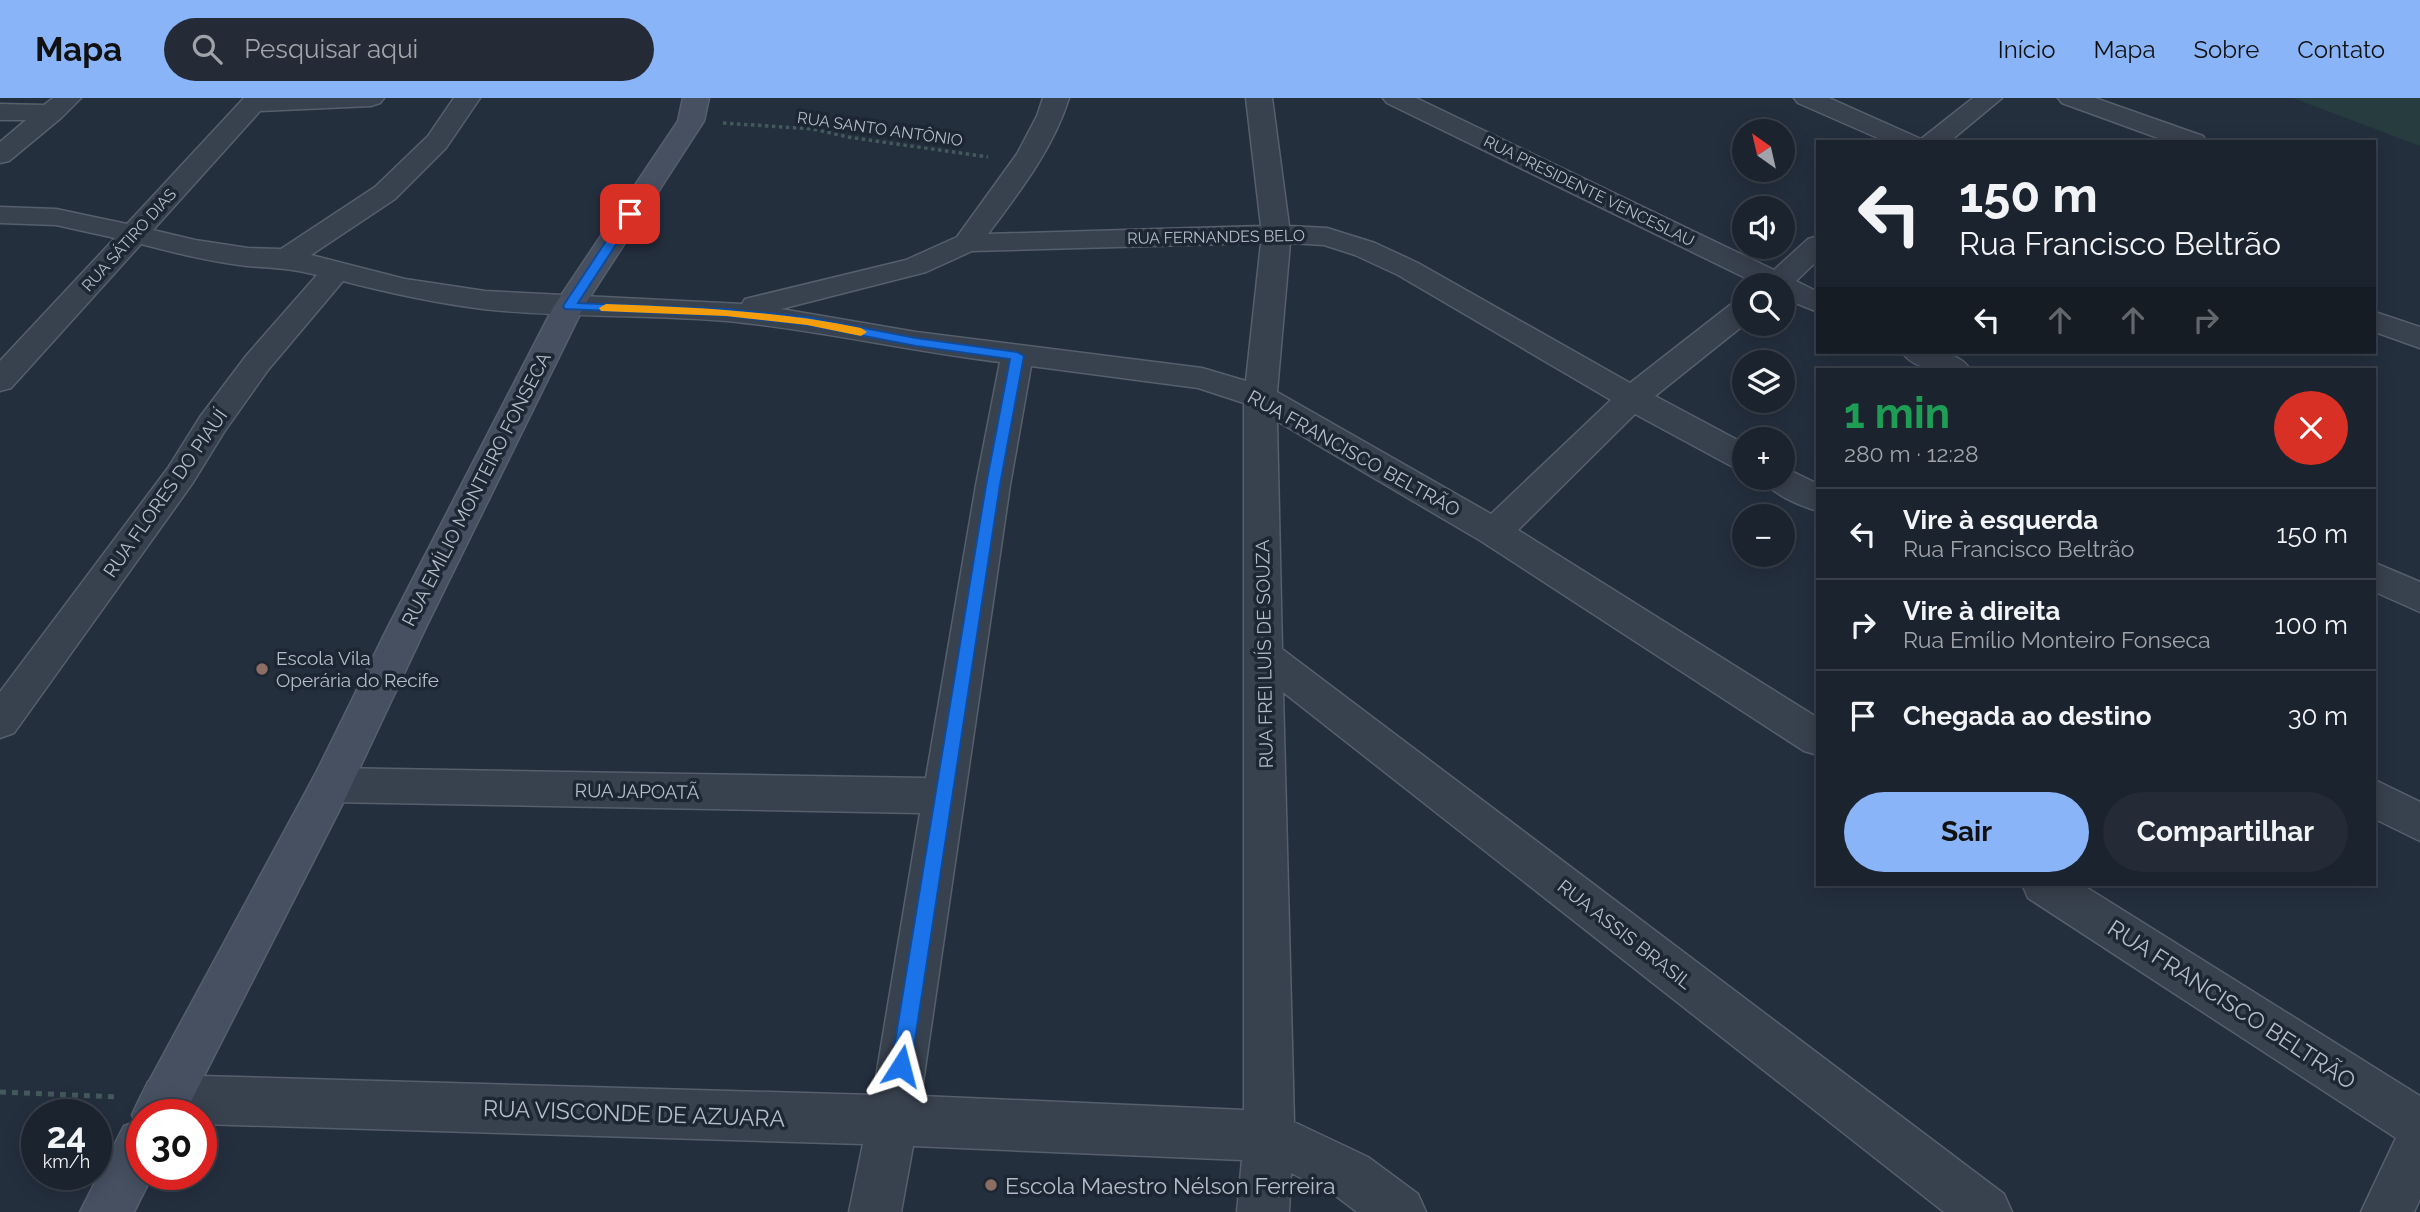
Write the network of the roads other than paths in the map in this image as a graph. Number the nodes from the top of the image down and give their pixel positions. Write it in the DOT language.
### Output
graph roads {
  1 [pos="371,98"];
  2 [pos="467,98"];
  3 [pos="1056,98"];
  4 [pos="1259,98"];
  5 [pos="1396,98"];
  6 [pos="1807,98"];
  7 [pos="1989,98"];
  8 [pos="2071,98"];
  9 [pos="255,101"];
  10 [pos="60,106"];
  11 [pos="693,110"];
  12 [pos="0,112"];
  13 [pos="1905,140"];
  14 [pos="1935,140"];
  15 [pos="2188,140"];
  16 [pos="0,155"];
  17 [pos="0,215"];
  18 [pos="136,233"];
  19 [pos="1276,234"];
  20 [pos="967,243"];
  21 [pos="1816,247"];
  22 [pos="287,258"];
  23 [pos="336,271"];
  24 [pos="1754,273"];
  25 [pos="1791,273"];
  26 [pos="1795,292"];
  27 [pos="1816,302"];
  28 [pos="569,306"];
  29 [pos="726,313"];
  30 [pos="1732,319"];
  31 [pos="2376,321"];
  32 [pos="2420,338"];
  33 [pos="1922,354"];
  34 [pos="1017,356"];
  35 [pos="1952,368"];
  36 [pos="0,381"];
  37 [pos="1260,397"];
  38 [pos="1632,398"];
  39 [pos="1732,452"];
  40 [pos="1795,487"];
  41 [pos="1816,498"];
  42 [pos="1494,532"];
  43 [pos="2376,576"];
  44 [pos="2420,598"];
  45 [pos="1264,656"];
  46 [pos="0,722"];
  47 [pos="1816,738"];
  48 [pos="331,785"];
  49 [pos="943,796"];
  50 [pos="2376,799"];
  51 [pos="2420,823"];
  52 [pos="2047,886"];
  53 [pos="165,1099"];
  54 [pos="217,1108"];
  55 [pos="892,1121"];
  56 [pos="2420,1125"];
  57 [pos="1269,1136"];
  58 [pos="2420,1144"];
  59 [pos="126,1174"];
  60 [pos="106,1212"];
  61 [pos="875,1212"];
  62 [pos="1263,1212"];
  63 [pos="1400,1212"];
  64 [pos="1986,1212"];
  65 [pos="2386,1212"];
  1 -- 9 [label="street"];
  2 -- 22 [label="street"];
  3 -- 20 [label="street"];
  4 -- 19 [label="street, RUA FREI LUÍS DE SOUZA"];
  5 -- 24 [label="street, RUA PRESIDENTE VENCESLAU"];
  6 -- 13 [label="street"];
  7 -- 14 [label="street"];
  8 -- 15 [label="street"];
  9 -- 18 [label="street, RUA SÁTIRO DIAS"];
  10 -- 12 [label="street"];
  10 -- 16 [label="street"];
  11 -- 28 [label="main road, RUA EMÍLIO MONTEIRO FONSECA"];
  17 -- 18 [label="street, RUA FRANCISCO BELTRÃO"];
  18 -- 22 [label="street, RUA FRANCISCO BELTRÃO"];
  18 -- 36 [label="street, RUA SÁTIRO DIAS"];
  19 -- 20 [label="street, RUA FERNANDES BELO"];
  19 -- 37 [label="street, RUA FREI LUÍS DE SOUZA"];
  19 -- 38 [label="street, RUA FERNANDES BELO"];
  20 -- 29 [label="street, RUA FERNANDES BELO"];
  21 -- 25 [label="street"];
  22 -- 23 [label="street, RUA FRANCISCO BELTRÃO"];
  23 -- 28 [label="street, RUA FRANCISCO BELTRÃO"];
  23 -- 46 [label="street, RUA FLORES DO PIAUÍ"];
  26 -- 27 [label="street, RUA PRESIDENTE VENCESLAU"];
  28 -- 29 [label="street, RUA FRANCISCO BELTRÃO"];
  28 -- 48 [label="main road, RUA EMÍLIO MONTEIRO FONSECA"];
  29 -- 34 [label="street, RUA FRANCISCO BELTRÃO"];
  30 -- 38 [label="street"];
  31 -- 32 [label="street"];
  33 -- 35 [label="street"];
  34 -- 37 [label="street, RUA FRANCISCO BELTRÃO"];
  34 -- 49 [label="street"];
  37 -- 42 [label="street, RUA FRANCISCO BELTRÃO"];
  37 -- 45 [label="street, RUA FREI LUÍS DE SOUZA"];
  38 -- 39 [label="street, RUA FERNANDES BELO"];
  38 -- 42 [label="street"];
  40 -- 41 [label="street"];
  42 -- 47 [label="street, RUA FRANCISCO BELTRÃO"];
  43 -- 44 [label="street"];
  45 -- 57 [label="street, RUA FREI LUÍS DE SOUZA"];
  45 -- 64 [label="street, RUA ASSIS BRASIL"];
  48 -- 49 [label="street, RUA JAPOATÃ"];
  48 -- 53 [label="main road, RUA EMÍLIO MONTEIRO FONSECA"];
  49 -- 55 [label="street"];
  50 -- 51 [label="street"];
  52 -- 56 [label="street, RUA FRANCISCO BELTRÃO"];
  54 -- 55 [label="street, RUA VISCONDE DE AZUARA"];
  55 -- 57 [label="street, RUA VISCONDE DE AZUARA"];
  55 -- 61 [label="street"];
  57 -- 62 [label="street, RUA FREI LUÍS DE SOUZA"];
  57 -- 63 [label="street"];
  58 -- 65 [label="street"];
  59 -- 60 [label="main road"];
}
